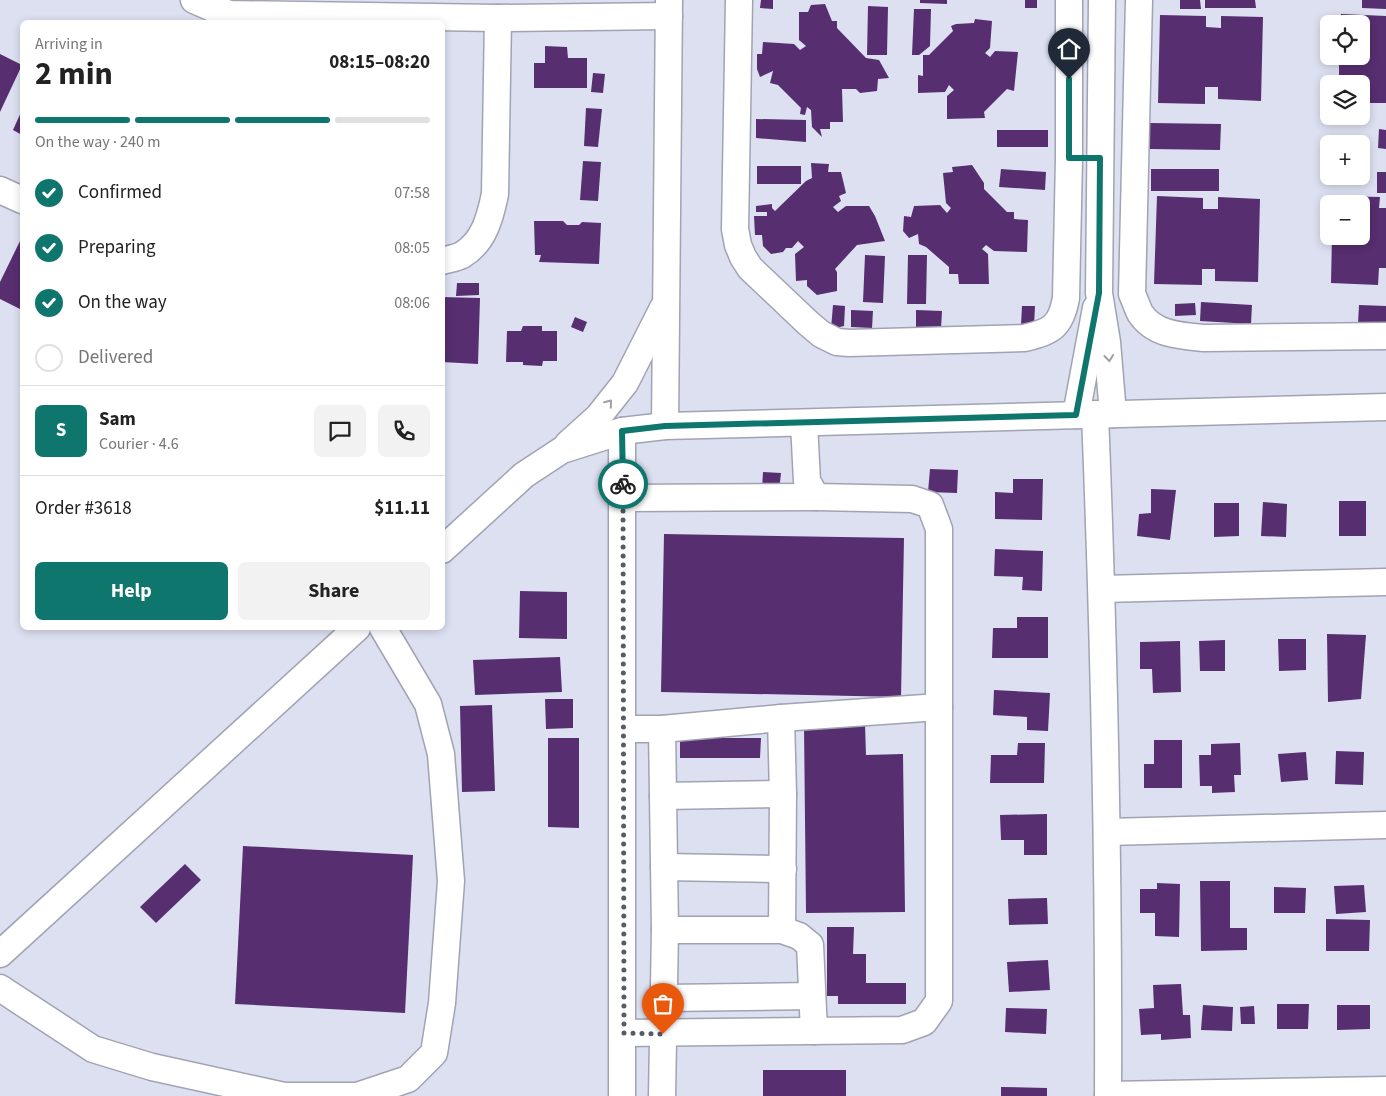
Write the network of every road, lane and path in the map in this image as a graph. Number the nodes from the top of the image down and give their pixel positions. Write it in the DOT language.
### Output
graph roads {
  1 [pos="194,0"];
  2 [pos="739,0"];
  3 [pos="1069,0"];
  4 [pos="1102,0"];
  5 [pos="1139,0"];
  6 [pos="669,8"];
  7 [pos="498,18"];
  8 [pos="1069,158"];
  9 [pos="1100,158"];
  10 [pos="1136,158"];
  11 [pos="0,190"];
  12 [pos="20,199"];
  13 [pos="445,259"];
  14 [pos="1099,293"];
  15 [pos="666,302"];
  16 [pos="1386,336"];
  17 [pos="1386,407"];
  18 [pos="1095,414"];
  19 [pos="804,423"];
  20 [pos="665,426"];
  21 [pos="622,431"];
  22 [pos="562,450"];
  23 [pos="816,497"];
  24 [pos="623,498"];
  25 [pos="445,547"];
  26 [pos="1386,582"];
  27 [pos="1102,590"];
  28 [pos="355,630"];
  29 [pos="384,630"];
  30 [pos="939,707"];
  31 [pos="781,718"];
  32 [pos="662,728"];
  33 [pos="622,730"];
  34 [pos="783,794"];
  35 [pos="663,796"];
  36 [pos="1386,824"];
  37 [pos="1107,832"];
  38 [pos="664,867"];
  39 [pos="783,869"];
  40 [pos="665,930"];
  41 [pos="782,930"];
  42 [pos="0,954"];
  43 [pos="0,988"];
  44 [pos="812,996"];
  45 [pos="665,998"];
  46 [pos="814,1031"];
  47 [pos="624,1033"];
  48 [pos="663,1034"];
  49 [pos="1386,1090"];
  50 [pos="1108,1095"];
  51 [pos="622,1096"];
  52 [pos="662,1096"];
  1 -- 7 [label="street"];
  2 -- 8 [label="street"];
  3 -- 8 [label="street"];
  4 -- 9 [label="street"];
  5 -- 10 [label="street"];
  6 -- 7 [label="street"];
  6 -- 15 [label="street"];
  7 -- 13 [label="street"];
  8 -- 9 [label="street"];
  9 -- 10 [label="street"];
  9 -- 14 [label="street"];
  10 -- 16 [label="street"];
  11 -- 12 [label="street"];
  14 -- 18 [label="street"];
  14 -- 18 [label="street, one-way"];
  15 -- 20 [label="street"];
  22 -- 15 [label="street, one-way"];
  17 -- 18 [label="street"];
  18 -- 19 [label="street"];
  18 -- 27 [label="street"];
  19 -- 20 [label="street"];
  19 -- 23 [label="street"];
  20 -- 21 [label="street"];
  21 -- 22 [label="street"];
  21 -- 24 [label="street"];
  22 -- 25 [label="street"];
  23 -- 24 [label="street"];
  23 -- 30 [label="street"];
  24 -- 33 [label="street"];
  26 -- 27 [label="street"];
  27 -- 37 [label="street"];
  28 -- 42 [label="street"];
  29 -- 43 [label="street"];
  30 -- 31 [label="street"];
  30 -- 46 [label="street"];
  31 -- 32 [label="street"];
  31 -- 34 [label="street"];
  32 -- 33 [label="street"];
  32 -- 35 [label="street"];
  33 -- 47 [label="street"];
  34 -- 35 [label="street"];
  34 -- 39 [label="street"];
  35 -- 38 [label="street"];
  36 -- 37 [label="street"];
  37 -- 50 [label="street"];
  38 -- 39 [label="street"];
  38 -- 40 [label="street"];
  39 -- 41 [label="street"];
  40 -- 41 [label="street"];
  40 -- 45 [label="street"];
  41 -- 44 [label="street"];
  44 -- 45 [label="street"];
  44 -- 46 [label="street"];
  45 -- 48 [label="street"];
  46 -- 48 [label="street"];
  47 -- 48 [label="street"];
  47 -- 51 [label="street"];
  48 -- 52 [label="street"];
  49 -- 50 [label="street"];
}
